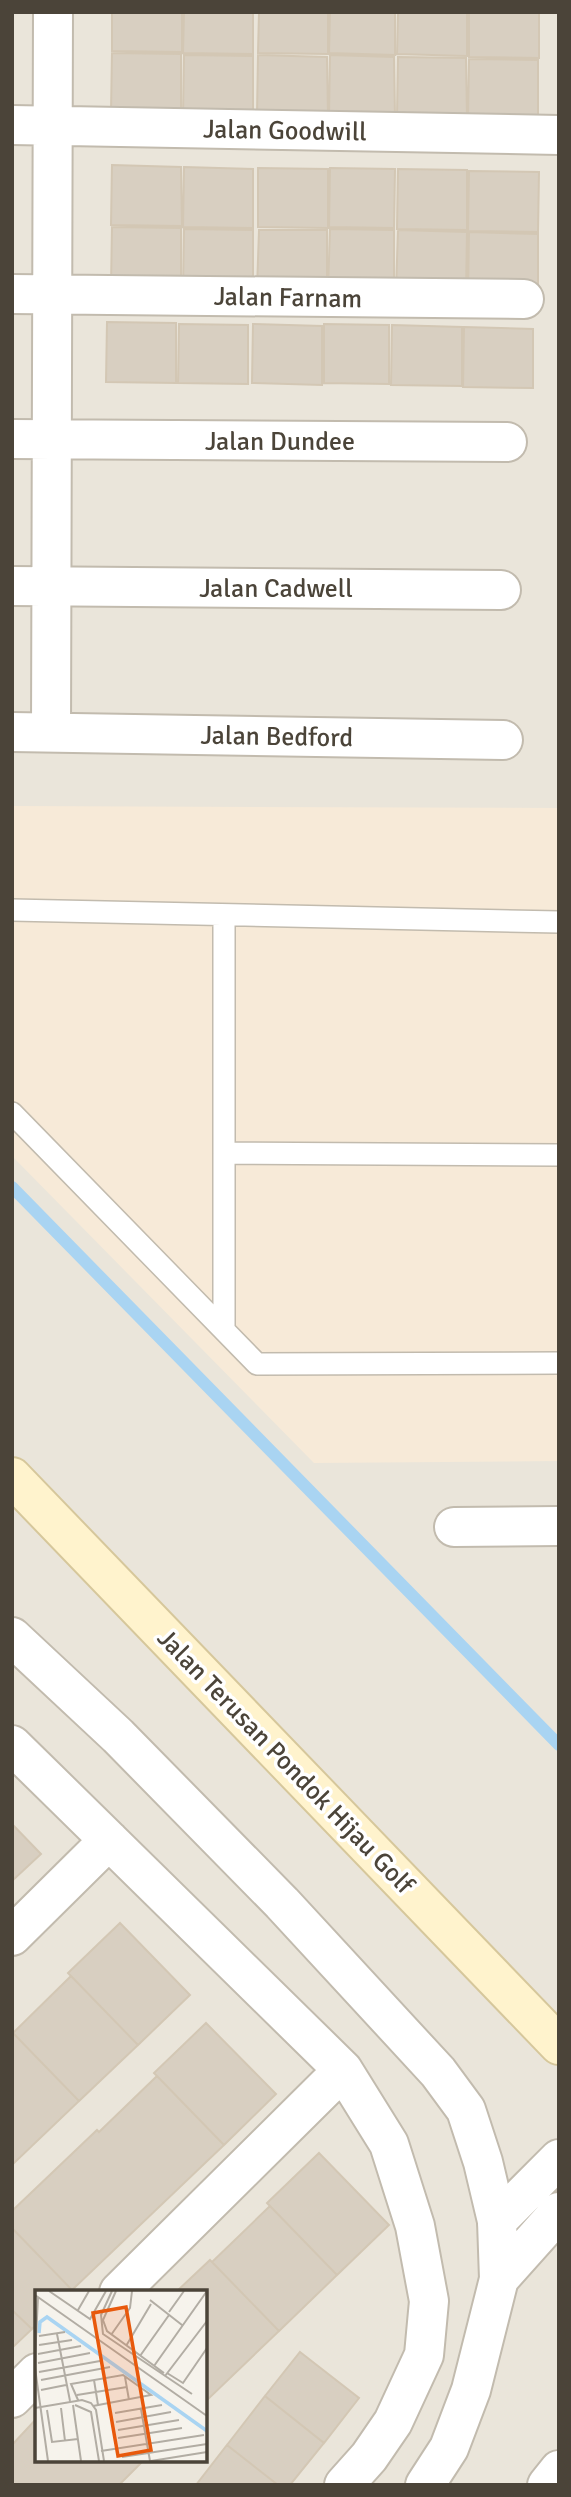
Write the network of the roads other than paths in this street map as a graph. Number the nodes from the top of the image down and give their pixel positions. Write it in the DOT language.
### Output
graph roads {
  1 [pos="53,12"];
  2 [pos="12,125"];
  3 [pos="53,126"];
  4 [pos="559,135"];
  5 [pos="12,294"];
  6 [pos="52,295"];
  7 [pos="524,299"];
  8 [pos="12,439"];
  9 [pos="52,439"];
  10 [pos="508,442"];
  11 [pos="12,586"];
  12 [pos="52,586"];
  13 [pos="501,590"];
  14 [pos="12,732"];
  15 [pos="51,732"];
  16 [pos="503,740"];
  17 [pos="12,910"];
  18 [pos="224,915"];
  19 [pos="559,922"];
  20 [pos="12,1113"];
  21 [pos="224,1153"];
  22 [pos="559,1155"];
  23 [pos="224,1329"];
  24 [pos="559,1363"];
  25 [pos="12,1477"];
  26 [pos="559,1526"];
  27 [pos="454,1527"];
  28 [pos="12,1637"];
  29 [pos="12,1745"];
  30 [pos="109,1840"];
  31 [pos="12,1936"];
  32 [pos="559,2045"];
  33 [pos="343,2070"];
  34 [pos="559,2160"];
  35 [pos="559,2212"];
  36 [pos="497,2221"];
  37 [pos="499,2279"];
  38 [pos="121,2290"];
  39 [pos="35,2375"];
  40 [pos="12,2398"];
  41 [pos="559,2470"];
  42 [pos="344,2485"];
  43 [pos="425,2485"];
  44 [pos="547,2485"];
  1 -- 3 [label="street"];
  2 -- 3 [label="street, Jalan Goodwill"];
  3 -- 4 [label="street, Jalan Goodwill"];
  3 -- 6 [label="street"];
  5 -- 6 [label="street, Jalan Farnam"];
  6 -- 7 [label="street, Jalan Farnam"];
  6 -- 9 [label="street"];
  8 -- 9 [label="street, Jalan Dundee"];
  9 -- 10 [label="street, Jalan Dundee"];
  9 -- 12 [label="street"];
  11 -- 12 [label="street, Jalan Cadwell"];
  12 -- 13 [label="street, Jalan Cadwell"];
  12 -- 15 [label="street"];
  14 -- 15 [label="street, Jalan Bedford"];
  15 -- 16 [label="street, Jalan Bedford"];
  17 -- 18 [label="lane"];
  18 -- 19 [label="lane"];
  18 -- 21 [label="lane"];
  20 -- 23 [label="lane"];
  21 -- 22 [label="lane"];
  21 -- 23 [label="lane"];
  23 -- 24 [label="lane"];
  25 -- 32 [label="main road, Jalan Terusan Pondok Hijau Golf"];
  26 -- 27 [label="street"];
  28 -- 36 [label="street"];
  29 -- 30 [label="street"];
  30 -- 31 [label="street"];
  30 -- 33 [label="street"];
  33 -- 38 [label="street"];
  33 -- 42 [label="street"];
  34 -- 36 [label="street"];
  35 -- 37 [label="street"];
  36 -- 37 [label="street"];
  37 -- 43 [label="street"];
  39 -- 40 [label="street"];
  41 -- 44 [label="street"];
}
